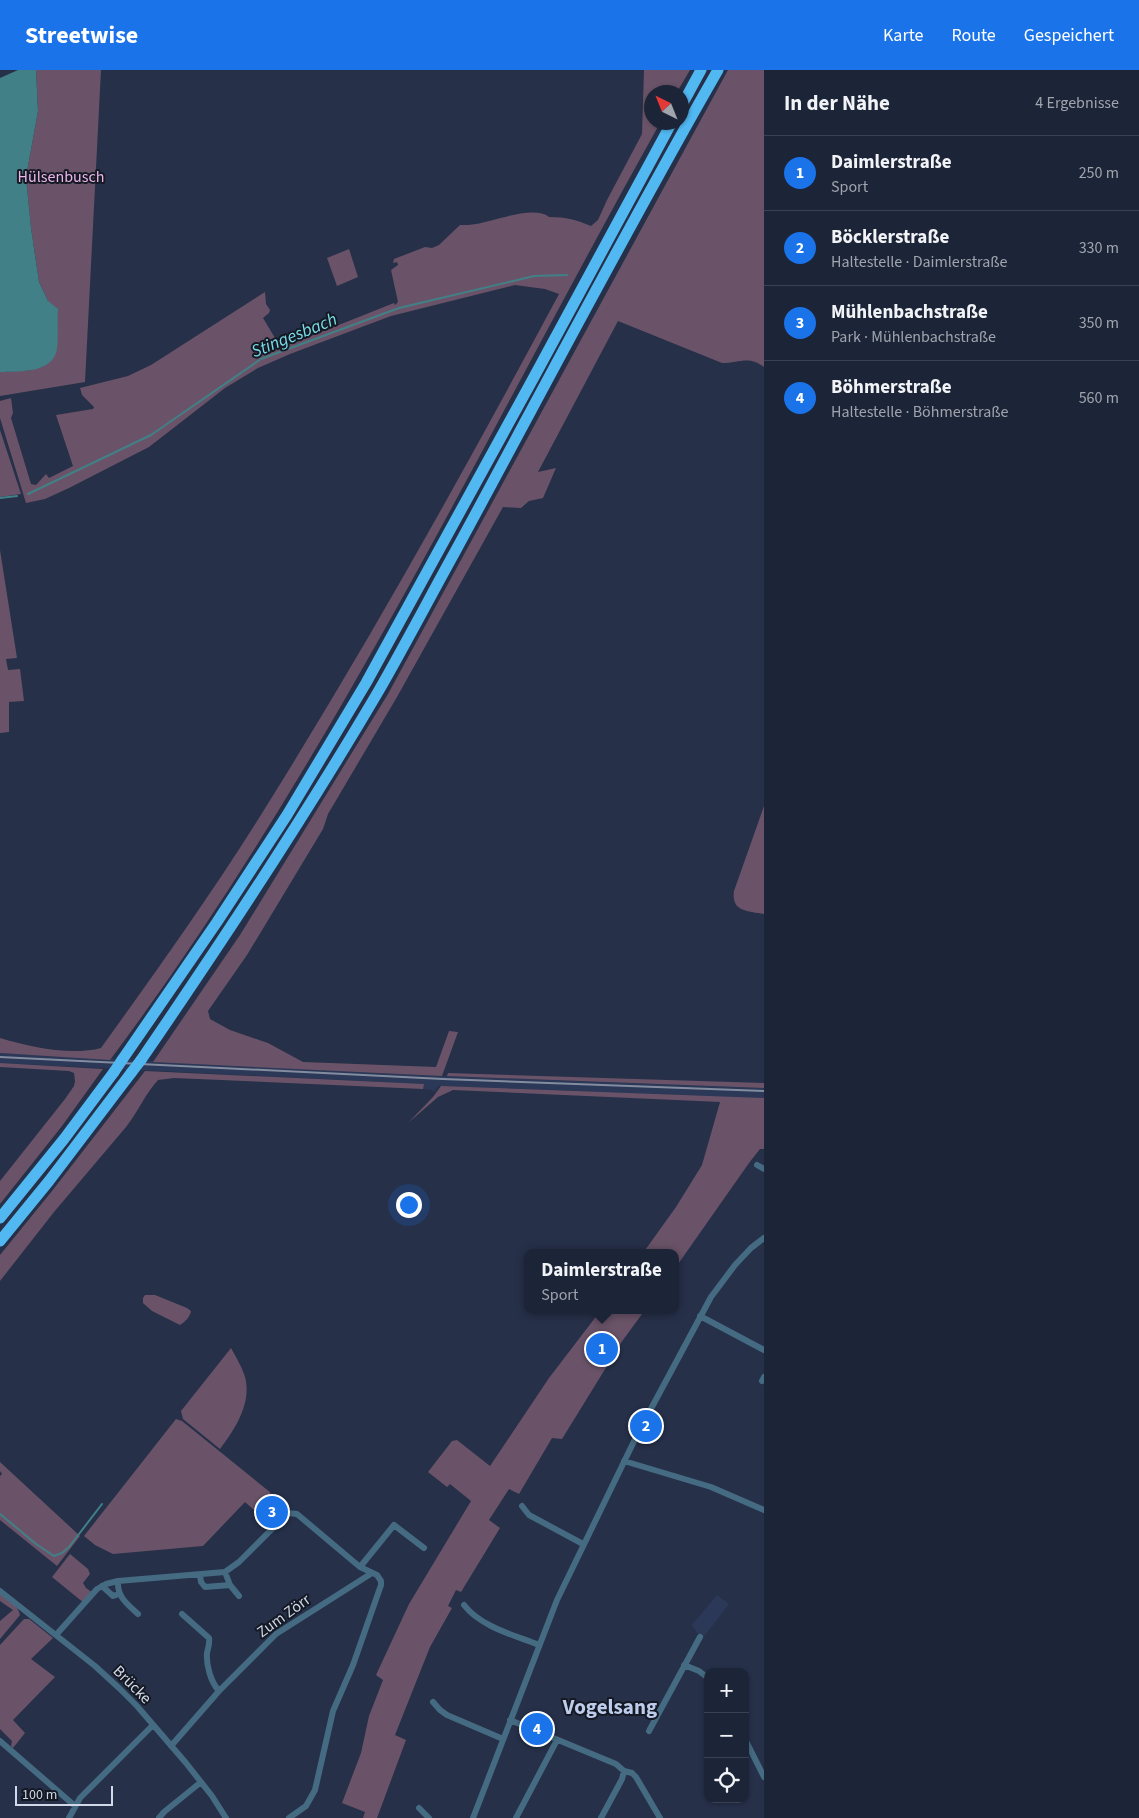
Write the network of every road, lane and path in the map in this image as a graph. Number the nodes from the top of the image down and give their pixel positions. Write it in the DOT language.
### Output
graph roads {
  1 [pos="701,70"];
  2 [pos="718,70"];
  3 [pos="689,93"];
  4 [pos="668,130"];
  5 [pos="758,1165"];
  6 [pos="764,1169"];
  7 [pos="0,1218"];
  8 [pos="764,1238"];
  9 [pos="0,1241"];
  10 [pos="700,1316"];
  11 [pos="764,1350"];
  12 [pos="624,1461"];
  13 [pos="522,1506"];
  14 [pos="764,1510"];
  15 [pos="583,1544"];
  16 [pos="424,1548"];
  17 [pos="360,1567"];
  18 [pos="225,1572"];
  19 [pos="372,1572"];
  20 [pos="200,1575"];
  21 [pos="118,1581"];
  22 [pos="230,1585"];
  23 [pos="102,1586"];
  24 [pos="0,1591"];
  25 [pos="119,1594"];
  26 [pos="239,1596"];
  27 [pos="464,1605"];
  28 [pos="138,1614"];
  29 [pos="182,1614"];
  30 [pos="56,1635"];
  31 [pos="700,1637"];
  32 [pos="538,1645"];
  33 [pos="684,1665"];
  34 [pos="704,1675"];
  35 [pos="219,1691"];
  36 [pos="433,1702"];
  37 [pos="510,1720"];
  38 [pos="153,1725"];
  39 [pos="649,1731"];
  40 [pos="503,1739"];
  41 [pos="557,1740"];
  42 [pos="0,1741"];
  43 [pos="171,1746"];
  44 [pos="749,1747"];
  45 [pos="624,1771"];
  46 [pos="764,1778"];
  47 [pos="201,1782"];
  48 [pos="75,1806"];
  49 [pos="419,1808"];
  50 [pos="301,1815"];
  51 [pos="69,1818"];
  52 [pos="159,1818"];
  53 [pos="226,1818"];
  54 [pos="289,1818"];
  55 [pos="429,1818"];
  56 [pos="473,1818"];
  57 [pos="516,1818"];
  58 [pos="601,1818"];
  59 [pos="660,1818"];
  1 -- 3 [label="highway"];
  2 -- 9 [label="highway, bridge"];
  4 -- 7 [label="highway, bridge"];
  5 -- 6 [label="street"];
  8 -- 10 [label="street"];
  10 -- 11 [label="street"];
  10 -- 12 [label="street"];
  12 -- 14 [label="street"];
  12 -- 15 [label="street"];
  13 -- 15 [label="street"];
  15 -- 32 [label="street"];
  16 -- 17 [label="street"];
  17 -- 18 [label="street"];
  17 -- 19 [label="street"];
  18 -- 20 [label="street"];
  18 -- 22 [label="street"];
  19 -- 35 [label="street, Zum Zörr"];
  19 -- 50 [label="street"];
  20 -- 21 [label="street"];
  20 -- 22 [label="street"];
  21 -- 23 [label="street"];
  21 -- 25 [label="street"];
  22 -- 26 [label="street"];
  23 -- 25 [label="street"];
  23 -- 30 [label="street"];
  24 -- 30 [label="street, Brücke"];
  25 -- 28 [label="street"];
  27 -- 32 [label="street"];
  29 -- 35 [label="street"];
  30 -- 38 [label="street, Brücke"];
  31 -- 33 [label="street"];
  32 -- 37 [label="street"];
  33 -- 34 [label="street"];
  33 -- 39 [label="street"];
  35 -- 43 [label="street, Zum Zörr"];
  36 -- 40 [label="street"];
  37 -- 40 [label="street"];
  37 -- 41 [label="street"];
  38 -- 43 [label="street, Brücke"];
  38 -- 48 [label="street"];
  40 -- 56 [label="street"];
  41 -- 45 [label="street"];
  41 -- 57 [label="street"];
  42 -- 48 [label="street"];
  43 -- 47 [label="street, Brücke"];
  44 -- 46 [label="street"];
  45 -- 58 [label="street"];
  45 -- 59 [label="street"];
  47 -- 52 [label="street"];
  47 -- 53 [label="street, Brücke"];
  48 -- 51 [label="street"];
  49 -- 55 [label="street"];
  50 -- 54 [label="street"];
}
